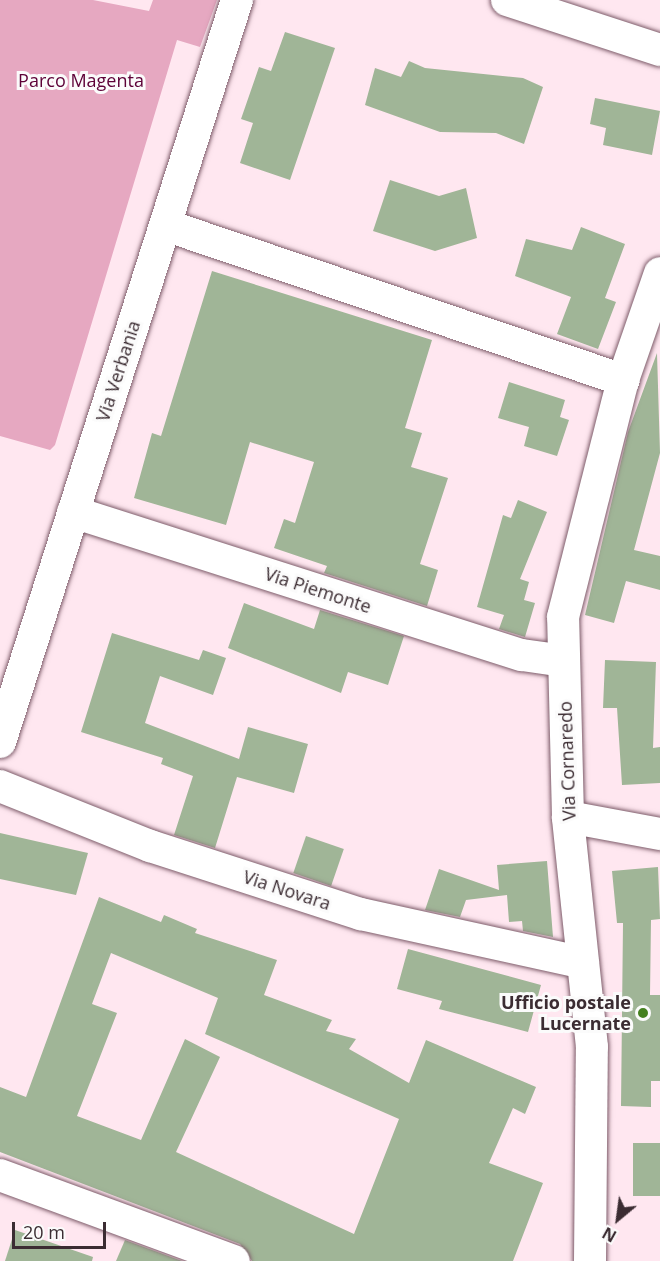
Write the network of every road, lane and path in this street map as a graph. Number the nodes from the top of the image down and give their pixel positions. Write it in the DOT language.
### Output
graph roads {
  1 [pos="237,0"];
  2 [pos="507,0"];
  3 [pos="660,50"];
  4 [pos="165,225"];
  5 [pos="660,273"];
  6 [pos="623,380"];
  7 [pos="73,512"];
  8 [pos="564,661"];
  9 [pos="0,742"];
  10 [pos="0,786"];
  11 [pos="568,817"];
  12 [pos="660,834"];
  13 [pos="583,963"];
  14 [pos="0,1175"];
  15 [pos="234,1261"];
  16 [pos="590,1261"];
  1 -- 4 [label="street, Via Verbania"];
  2 -- 3 [label="street"];
  4 -- 6 [label="street"];
  4 -- 7 [label="street, Via Verbania"];
  5 -- 6 [label="street, Via Cornaredo"];
  6 -- 8 [label="street, Via Cornaredo"];
  7 -- 8 [label="street, Via Piemonte"];
  7 -- 9 [label="street, Via Verbania"];
  8 -- 11 [label="street, Via Cornaredo"];
  10 -- 13 [label="street, Via Novara"];
  11 -- 12 [label="street"];
  11 -- 13 [label="street, Via Cornaredo"];
  13 -- 16 [label="street, Via Cornaredo"];
  14 -- 15 [label="street"];
}
